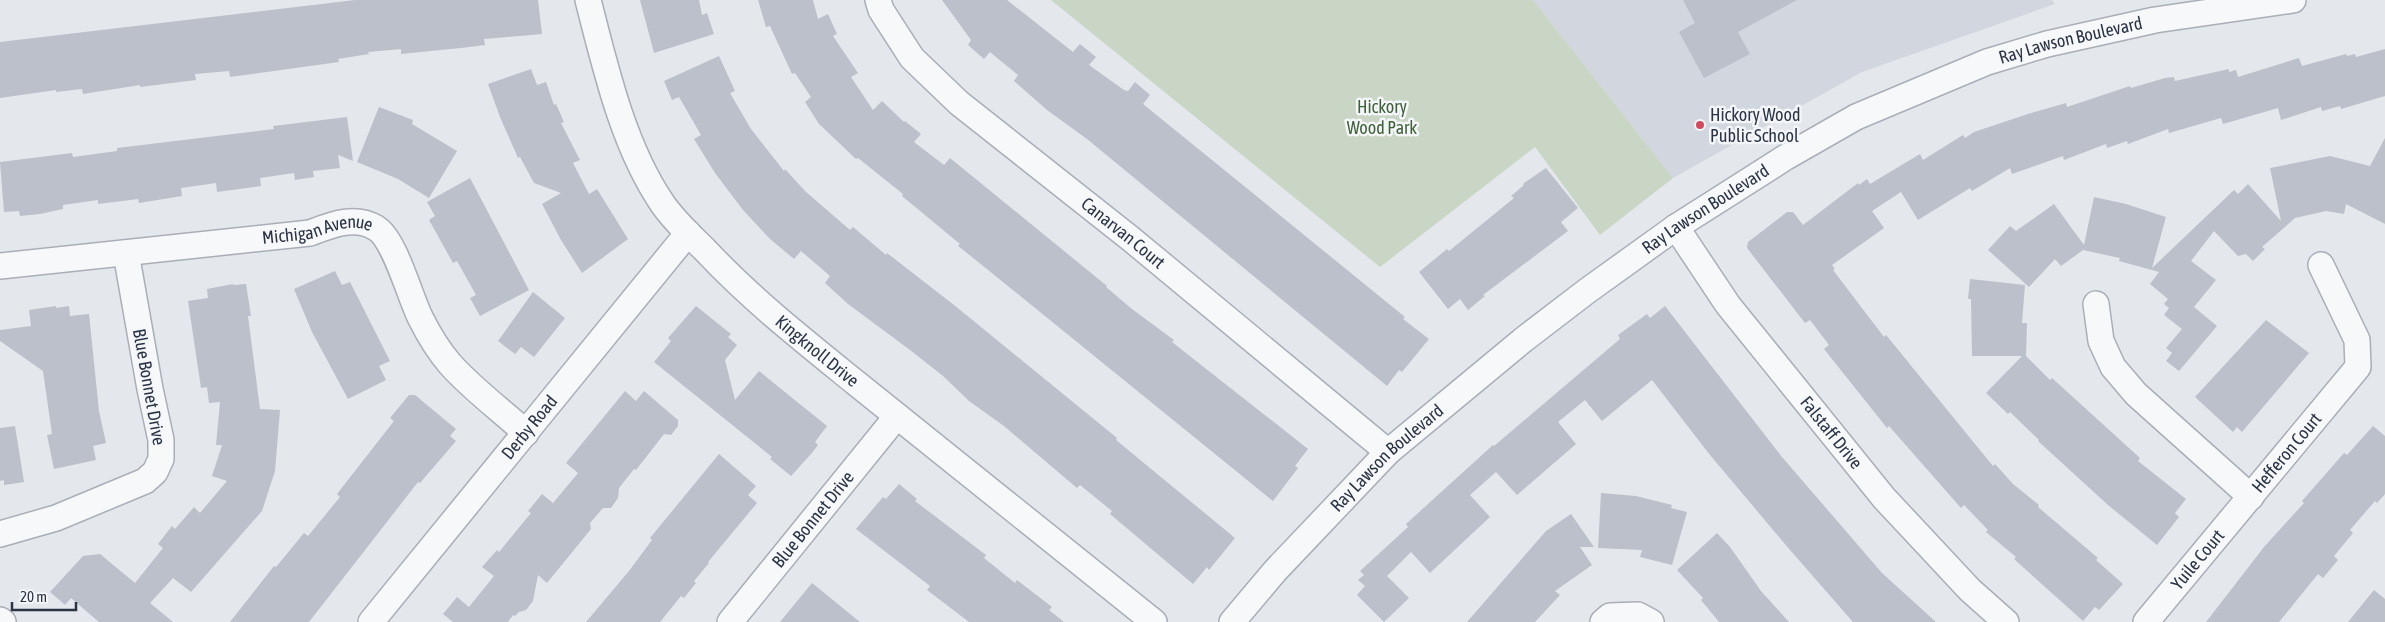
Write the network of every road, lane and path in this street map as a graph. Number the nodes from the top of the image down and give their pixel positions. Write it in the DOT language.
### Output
graph roads {
  1 [pos="588,0"];
  2 [pos="878,0"];
  3 [pos="2293,0"];
  4 [pos="1676,227"];
  5 [pos="688,233"];
  6 [pos="126,253"];
  7 [pos="2321,265"];
  8 [pos="0,266"];
  9 [pos="2096,304"];
  10 [pos="897,416"];
  11 [pos="526,433"];
  12 [pos="1388,452"];
  13 [pos="2250,497"];
  14 [pos="0,534"];
  15 [pos="371,622"];
  16 [pos="730,622"];
  17 [pos="1154,622"];
  18 [pos="1232,622"];
  19 [pos="1603,622"];
  20 [pos="1651,622"];
  21 [pos="2006,622"];
  22 [pos="2146,622"];
  1 -- 5 [label="street, Kingknoll Drive"];
  2 -- 12 [label="street, Canarvan Court"];
  3 -- 4 [label="street, Ray Lawson Boulevard"];
  4 -- 12 [label="street, Ray Lawson Boulevard"];
  4 -- 21 [label="street, Falstaff Drive"];
  5 -- 10 [label="street, Kingknoll Drive"];
  5 -- 11 [label="street, Derby Road"];
  6 -- 8 [label="street, Michigan Avenue"];
  6 -- 11 [label="street, Michigan Avenue"];
  6 -- 14 [label="street, Blue Bonnet Drive"];
  7 -- 13 [label="street, Hefferon Court"];
  9 -- 13 [label="street, Hefferon Court"];
  10 -- 16 [label="street, Blue Bonnet Drive"];
  10 -- 17 [label="street, Kingknoll Drive"];
  11 -- 15 [label="street, Derby Road"];
  12 -- 18 [label="street, Ray Lawson Boulevard"];
  13 -- 22 [label="street, Yuile Court"];
  19 -- 20 [label="street"];
}
